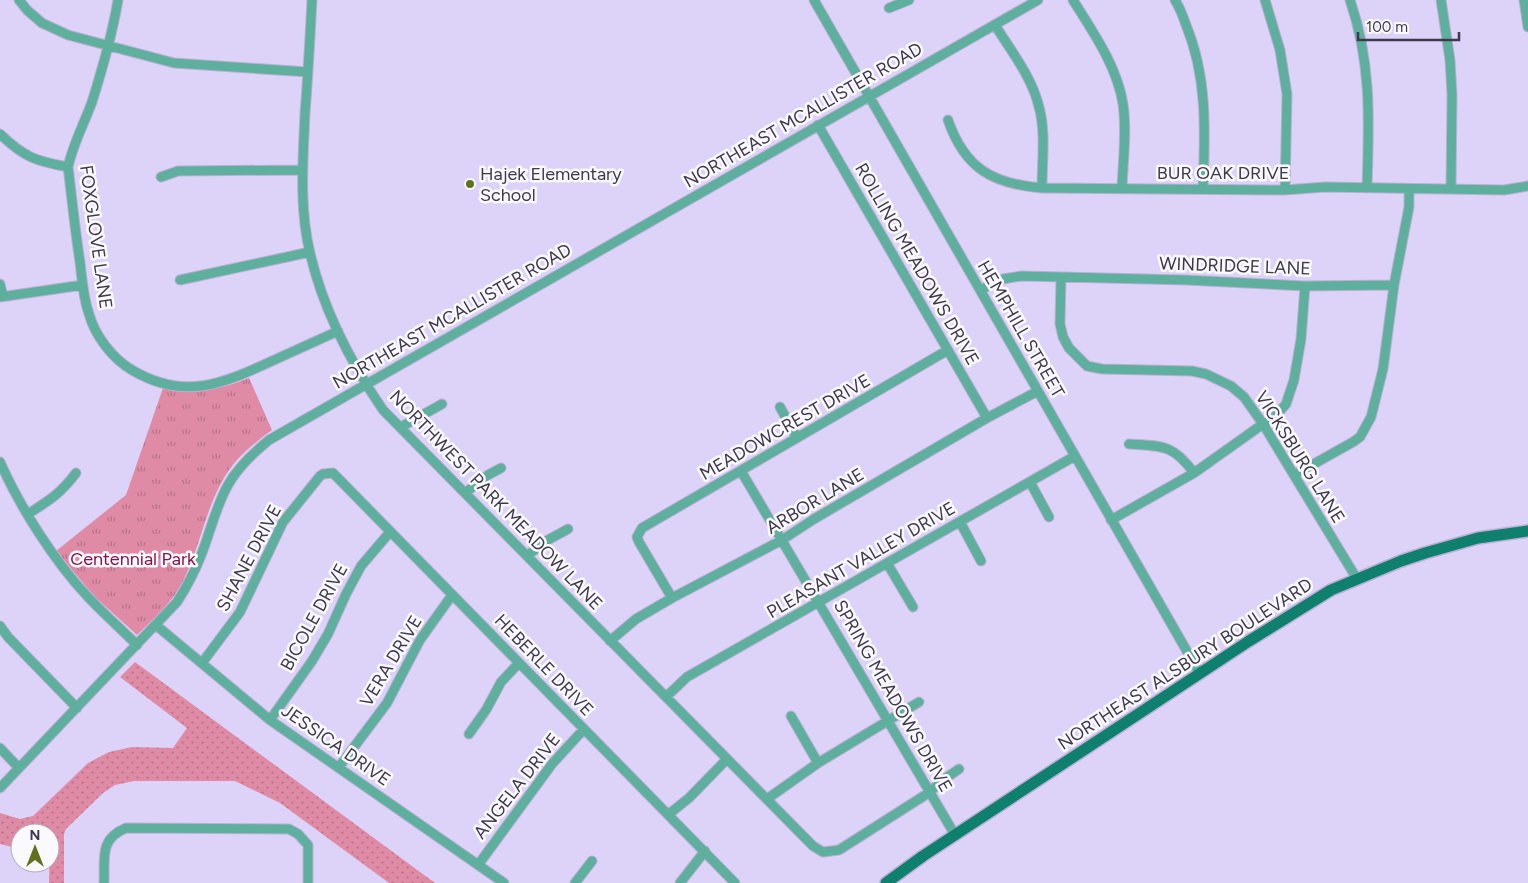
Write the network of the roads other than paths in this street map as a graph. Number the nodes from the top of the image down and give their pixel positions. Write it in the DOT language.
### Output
graph roads {
  1 [pos="19,0"];
  2 [pos="118,0"];
  3 [pos="312,0"];
  4 [pos="814,0"];
  5 [pos="908,0"];
  6 [pos="1038,0"];
  7 [pos="1073,0"];
  8 [pos="1175,0"];
  9 [pos="1265,0"];
  10 [pos="1350,0"];
  11 [pos="1441,0"];
  12 [pos="1524,0"];
  13 [pos="889,8"];
  14 [pos="996,25"];
  15 [pos="1528,27"];
  16 [pos="109,46"];
  17 [pos="308,72"];
  18 [pos="869,96"];
  19 [pos="948,120"];
  20 [pos="818,125"];
  21 [pos="0,134"];
  22 [pos="68,167"];
  23 [pos="302,170"];
  24 [pos="161,177"];
  25 [pos="1528,186"];
  26 [pos="1042,188"];
  27 [pos="1122,188"];
  28 [pos="1367,188"];
  29 [pos="1409,189"];
  30 [pos="1451,189"];
  31 [pos="1203,190"];
  32 [pos="1285,190"];
  33 [pos="310,252"];
  34 [pos="1061,277"];
  35 [pos="180,280"];
  36 [pos="0,284"];
  37 [pos="83,285"];
  38 [pos="1394,285"];
  39 [pos="1305,286"];
  40 [pos="980,290"];
  41 [pos="1,296"];
  42 [pos="338,331"];
  43 [pos="948,350"];
  44 [pos="366,384"];
  45 [pos="1038,391"];
  46 [pos="442,404"];
  47 [pos="780,407"];
  48 [pos="987,418"];
  49 [pos="1263,424"];
  50 [pos="401,427"];
  51 [pos="797,438"];
  52 [pos="1129,444"];
  53 [pos="1075,456"];
  54 [pos="0,462"];
  55 [pos="501,468"];
  56 [pos="741,471"];
  57 [pos="76,473"];
  58 [pos="328,473"];
  59 [pos="1194,473"];
  60 [pos="1294,474"];
  61 [pos="1030,482"];
  62 [pos="465,493"];
  63 [pos="28,514"];
  64 [pos="1049,517"];
  65 [pos="1111,520"];
  66 [pos="960,522"];
  67 [pos="568,529"];
  68 [pos="1528,531"];
  69 [pos="390,532"];
  70 [pos="782,540"];
  71 [pos="527,556"];
  72 [pos="981,561"];
  73 [pos="887,563"];
  74 [pos="1357,579"];
  75 [pos="452,595"];
  76 [pos="672,598"];
  77 [pos="819,602"];
  78 [pos="913,607"];
  79 [pos="0,626"];
  80 [pos="157,626"];
  81 [pos="610,640"];
  82 [pos="137,645"];
  83 [pos="202,663"];
  84 [pos="519,663"];
  85 [pos="1200,674"];
  86 [pos="666,697"];
  87 [pos="919,702"];
  88 [pos="77,708"];
  89 [pos="791,716"];
  90 [pos="270,720"];
  91 [pos="888,720"];
  92 [pos="584,729"];
  93 [pos="469,734"];
  94 [pos="0,748"];
  95 [pos="727,759"];
  96 [pos="818,763"];
  97 [pos="339,767"];
  98 [pos="19,768"];
  99 [pos="959,769"];
  100 [pos="0,788"];
  101 [pos="930,792"];
  102 [pos="767,799"];
  103 [pos="669,814"];
  104 [pos="955,835"];
  105 [pos="705,851"];
  106 [pos="592,861"];
  107 [pos="478,865"];
  108 [pos="104,883"];
  109 [pos="308,883"];
  110 [pos="504,883"];
  111 [pos="575,883"];
  112 [pos="680,883"];
  113 [pos="736,883"];
  114 [pos="886,883"];
  1 -- 16 [label="street"];
  2 -- 16 [label="street, FOXGLOVE LANE"];
  3 -- 17 [label="street, NORTHWEST PARK MEADOW LANE"];
  4 -- 18 [label="street, HEMPHILL STREET"];
  5 -- 13 [label="street"];
  6 -- 14 [label="street, NORTHEAST MCALLISTER ROAD"];
  7 -- 27 [label="street"];
  8 -- 31 [label="street"];
  9 -- 32 [label="street"];
  10 -- 28 [label="street"];
  11 -- 30 [label="street"];
  12 -- 15 [label="street"];
  14 -- 18 [label="street, NORTHEAST MCALLISTER ROAD"];
  14 -- 26 [label="street"];
  16 -- 17 [label="street"];
  16 -- 22 [label="street, FOXGLOVE LANE"];
  17 -- 23 [label="street, NORTHWEST PARK MEADOW LANE"];
  18 -- 20 [label="street, NORTHEAST MCALLISTER ROAD"];
  18 -- 40 [label="street, HEMPHILL STREET"];
  19 -- 26 [label="street, BUR OAK DRIVE"];
  20 -- 43 [label="street, ROLLING MEADOWS DRIVE"];
  20 -- 44 [label="street, NORTHEAST MCALLISTER ROAD"];
  21 -- 22 [label="street"];
  22 -- 37 [label="street, FOXGLOVE LANE"];
  23 -- 24 [label="street"];
  23 -- 33 [label="street, NORTHWEST PARK MEADOW LANE"];
  25 -- 30 [label="street, BUR OAK DRIVE"];
  26 -- 27 [label="street, BUR OAK DRIVE"];
  27 -- 31 [label="street, BUR OAK DRIVE"];
  28 -- 29 [label="street, BUR OAK DRIVE"];
  28 -- 32 [label="street, BUR OAK DRIVE"];
  29 -- 30 [label="street, BUR OAK DRIVE"];
  29 -- 38 [label="street"];
  31 -- 32 [label="street, BUR OAK DRIVE"];
  33 -- 35 [label="street"];
  33 -- 42 [label="street, NORTHWEST PARK MEADOW LANE"];
  34 -- 39 [label="street, WINDRIDGE LANE"];
  34 -- 40 [label="street, WINDRIDGE LANE"];
  34 -- 49 [label="street, VICKSBURG LANE"];
  36 -- 41 [label="street"];
  37 -- 41 [label="street"];
  37 -- 42 [label="street, FOXGLOVE LANE"];
  38 -- 39 [label="street, WINDRIDGE LANE"];
  38 -- 60 [label="street"];
  39 -- 49 [label="street"];
  40 -- 45 [label="street, HEMPHILL STREET"];
  42 -- 44 [label="street, NORTHWEST PARK MEADOW LANE"];
  43 -- 48 [label="street, ROLLING MEADOWS DRIVE"];
  43 -- 51 [label="street, MEADOWCREST DRIVE"];
  44 -- 50 [label="street, NORTHWEST PARK MEADOW LANE"];
  44 -- 80 [label="street, NORTHEAST MCALLISTER ROAD"];
  45 -- 48 [label="street, ARBOR LANE"];
  45 -- 53 [label="street, HEMPHILL STREET"];
  46 -- 50 [label="street"];
  47 -- 51 [label="street"];
  48 -- 70 [label="street, ARBOR LANE"];
  49 -- 59 [label="street"];
  49 -- 60 [label="street, VICKSBURG LANE"];
  50 -- 62 [label="street, NORTHWEST PARK MEADOW LANE"];
  51 -- 56 [label="street, MEADOWCREST DRIVE"];
  52 -- 59 [label="street"];
  53 -- 61 [label="street, PLEASANT VALLEY DRIVE"];
  53 -- 65 [label="street, HEMPHILL STREET"];
  54 -- 63 [label="street"];
  55 -- 62 [label="street"];
  56 -- 70 [label="street, SPRING MEADOWS DRIVE"];
  56 -- 76 [label="street, MEADOWCREST DRIVE"];
  57 -- 63 [label="street"];
  58 -- 69 [label="street, HEBERLE DRIVE"];
  58 -- 83 [label="street, SHANE DRIVE"];
  59 -- 65 [label="street"];
  60 -- 74 [label="street, VICKSBURG LANE"];
  61 -- 64 [label="street"];
  61 -- 66 [label="street, PLEASANT VALLEY DRIVE"];
  62 -- 71 [label="street, NORTHWEST PARK MEADOW LANE"];
  63 -- 82 [label="street"];
  65 -- 85 [label="street, HEMPHILL STREET"];
  66 -- 72 [label="street"];
  66 -- 73 [label="street, PLEASANT VALLEY DRIVE"];
  67 -- 71 [label="street"];
  68 -- 74 [label="main road, NORTHEAST ALSBURY BOULEVARD"];
  69 -- 75 [label="street, HEBERLE DRIVE"];
  69 -- 90 [label="street, BICOLE DRIVE"];
  70 -- 76 [label="street, ARBOR LANE"];
  70 -- 77 [label="street, SPRING MEADOWS DRIVE"];
  71 -- 81 [label="street, NORTHWEST PARK MEADOW LANE"];
  73 -- 77 [label="street, PLEASANT VALLEY DRIVE"];
  73 -- 78 [label="street"];
  74 -- 85 [label="main road, NORTHEAST ALSBURY BOULEVARD"];
  75 -- 84 [label="street, HEBERLE DRIVE"];
  75 -- 97 [label="street, VERA DRIVE"];
  76 -- 81 [label="street, ARBOR LANE"];
  77 -- 86 [label="street, PLEASANT VALLEY DRIVE"];
  77 -- 91 [label="street, SPRING MEADOWS DRIVE"];
  79 -- 88 [label="street"];
  80 -- 82 [label="street, NORTHEAST MCALLISTER ROAD"];
  80 -- 83 [label="street, JESSICA DRIVE"];
  81 -- 86 [label="street, NORTHWEST PARK MEADOW LANE"];
  82 -- 88 [label="street, NORTHEAST MCALLISTER ROAD"];
  83 -- 90 [label="street, JESSICA DRIVE"];
  84 -- 92 [label="street, HEBERLE DRIVE"];
  84 -- 93 [label="street"];
  85 -- 104 [label="main road, NORTHEAST ALSBURY BOULEVARD"];
  86 -- 95 [label="street, NORTHWEST PARK MEADOW LANE"];
  87 -- 91 [label="street"];
  88 -- 98 [label="street, NORTHEAST MCALLISTER ROAD"];
  89 -- 96 [label="street"];
  90 -- 97 [label="street, JESSICA DRIVE"];
  91 -- 96 [label="street"];
  91 -- 101 [label="street, SPRING MEADOWS DRIVE"];
  92 -- 103 [label="street, HEBERLE DRIVE"];
  92 -- 107 [label="street, ANGELA DRIVE"];
  94 -- 98 [label="street"];
  95 -- 102 [label="street, NORTHWEST PARK MEADOW LANE"];
  95 -- 103 [label="street"];
  96 -- 102 [label="street"];
  97 -- 107 [label="street, JESSICA DRIVE"];
  98 -- 100 [label="street, NORTHEAST MCALLISTER ROAD"];
  99 -- 101 [label="street"];
  101 -- 102 [label="street, NORTHWEST PARK MEADOW LANE"];
  101 -- 104 [label="street, SPRING MEADOWS DRIVE"];
  103 -- 105 [label="street, HEBERLE DRIVE"];
  104 -- 114 [label="main road, NORTHEAST ALSBURY BOULEVARD"];
  105 -- 112 [label="street"];
  105 -- 113 [label="street, HEBERLE DRIVE"];
  106 -- 111 [label="street"];
  107 -- 110 [label="street, JESSICA DRIVE"];
  108 -- 109 [label="street"];
}
